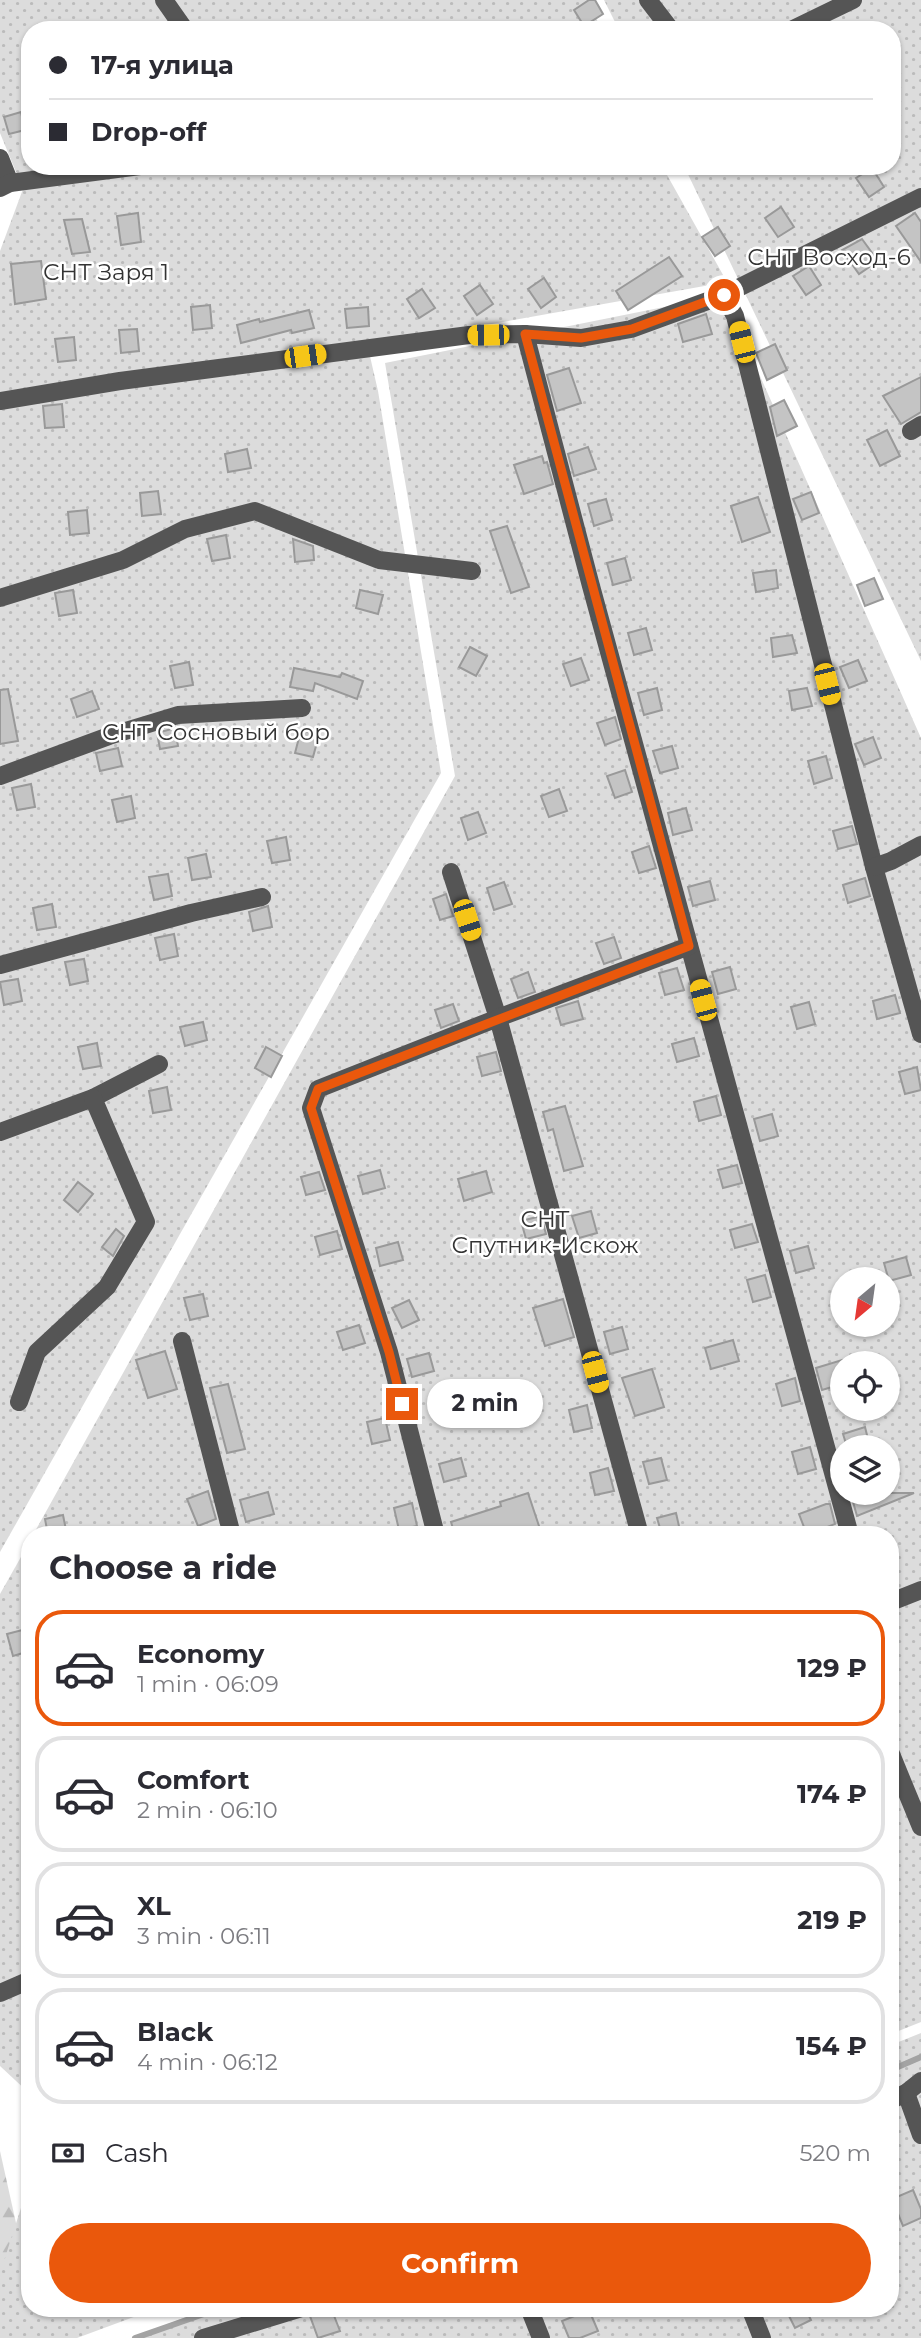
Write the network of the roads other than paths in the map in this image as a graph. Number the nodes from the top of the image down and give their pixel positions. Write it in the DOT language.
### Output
graph roads {
  1 [pos="164,0"];
  2 [pos="648,0"];
  3 [pos="853,0"];
  4 [pos="831,4"];
  5 [pos="179,21"];
  6 [pos="664,21"];
  7 [pos="805,21"];
  8 [pos="0,158"];
  9 [pos="76,175"];
  10 [pos="5,185"];
  11 [pos="921,197"];
  12 [pos="724,295"];
  13 [pos="525,334"];
  14 [pos="0,401"];
  15 [pos="472,571"];
  16 [pos="0,598"];
  17 [pos="302,708"];
  18 [pos="0,776"];
  19 [pos="921,845"];
  20 [pos="874,867"];
  21 [pos="451,872"];
  22 [pos="262,897"];
  23 [pos="689,946"];
  24 [pos="0,965"];
  25 [pos="498,1018"];
  26 [pos="921,1034"];
  27 [pos="159,1064"];
  28 [pos="93,1098"];
  29 [pos="0,1132"];
  30 [pos="182,1341"];
  31 [pos="19,1402"];
  32 [pos="230,1526"];
  33 [pos="434,1526"];
  34 [pos="638,1526"];
  35 [pos="848,1526"];
  36 [pos="921,1590"];
  37 [pos="899,1599"];
  38 [pos="899,1773"];
  39 [pos="921,1827"];
  40 [pos="21,1984"];
  41 [pos="0,1993"];
  42 [pos="921,2081"];
  43 [pos="899,2095"];
  44 [pos="899,2098"];
  45 [pos="921,2135"];
  46 [pos="273,2317"];
  47 [pos="533,2317"];
  48 [pos="754,2317"];
  49 [pos="210,2337"];
  50 [pos="541,2338"];
  51 [pos="762,2338"];
  1 -- 5 [label="street"];
  2 -- 6 [label="street"];
  3 -- 4 [label="street"];
  4 -- 7 [label="street"];
  8 -- 10 [label="street"];
  9 -- 10 [label="street"];
  11 -- 12 [label="street"];
  12 -- 13 [label="street"];
  12 -- 20 [label="street"];
  13 -- 14 [label="street"];
  13 -- 23 [label="street"];
  15 -- 16 [label="street"];
  17 -- 18 [label="street"];
  19 -- 20 [label="street"];
  20 -- 26 [label="street"];
  21 -- 25 [label="street"];
  22 -- 24 [label="street"];
  23 -- 25 [label="street"];
  23 -- 35 [label="street"];
  25 -- 33 [label="street"];
  25 -- 34 [label="street"];
  27 -- 28 [label="street"];
  28 -- 29 [label="street"];
  28 -- 31 [label="street"];
  30 -- 32 [label="street"];
  36 -- 37 [label="street"];
  38 -- 39 [label="street"];
  40 -- 41 [label="street"];
  42 -- 43 [label="street"];
  44 -- 45 [label="street"];
  46 -- 49 [label="street"];
  47 -- 50 [label="street"];
  48 -- 51 [label="street"];
}
